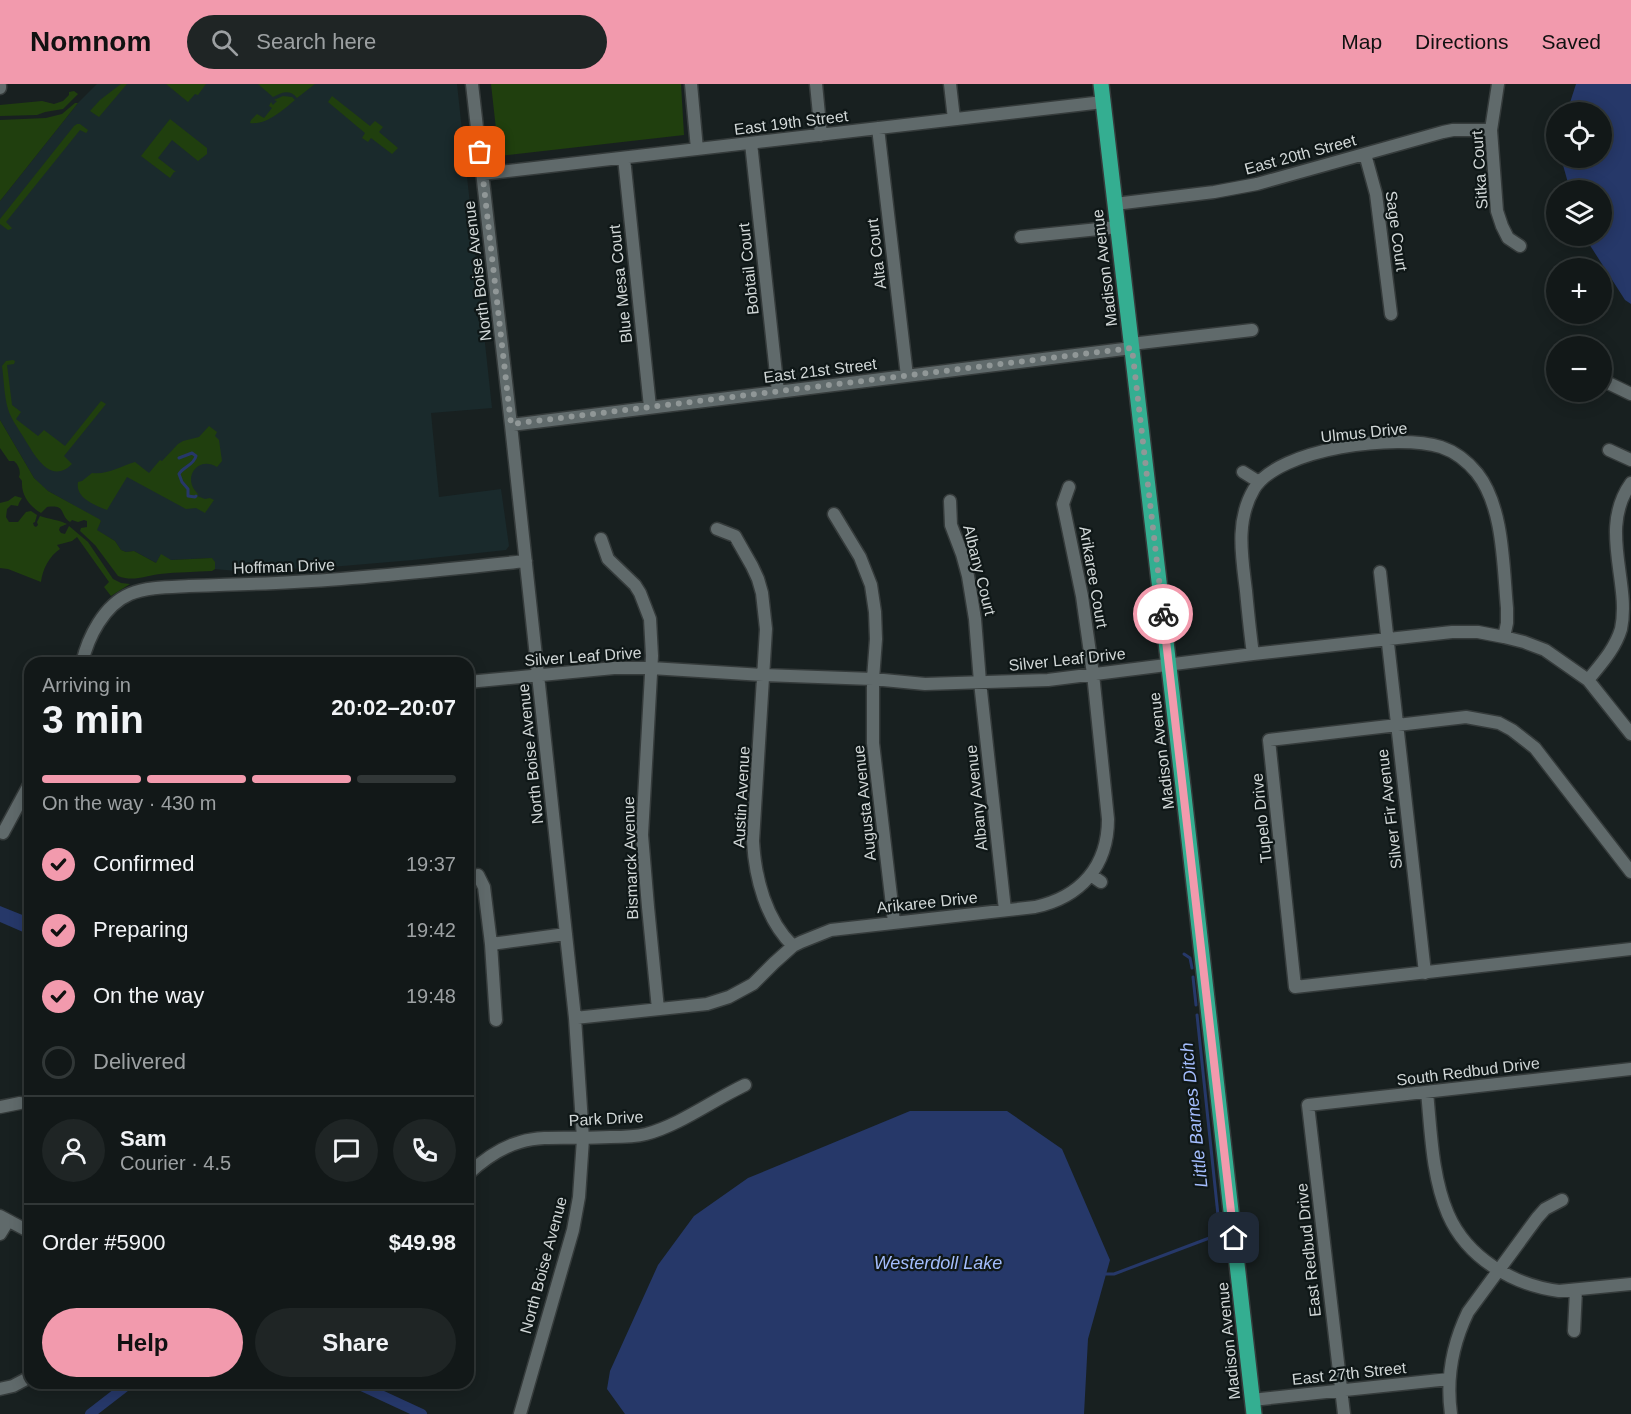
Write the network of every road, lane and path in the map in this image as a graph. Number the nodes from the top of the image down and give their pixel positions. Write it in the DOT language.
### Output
graph roads {
  1 [pos="472,84"];
  2 [pos="691,84"];
  3 [pos="816,84"];
  4 [pos="950,84"];
  5 [pos="1101,84"];
  6 [pos="1498,84"];
  7 [pos="1103,102"];
  8 [pos="954,119"];
  9 [pos="878,128"];
  10 [pos="1491,130"];
  11 [pos="821,135"];
  12 [pos="751,143"];
  13 [pos="697,149"];
  14 [pos="1365,154"];
  15 [pos="624,158"];
  16 [pos="482,174"];
  17 [pos="1115,204"];
  18 [pos="1118,226"];
  19 [pos="1021,237"];
  20 [pos="1520,246"];
  21 [pos="1391,314"];
  22 [pos="1251,330"];
  23 [pos="1132,346"];
  24 [pos="907,376"];
  25 [pos="1612,385"];
  26 [pos="778,392"];
  27 [pos="1631,394"];
  28 [pos="650,408"];
  29 [pos="511,424"];
  30 [pos="1609,450"];
  31 [pos="1631,460"];
  32 [pos="1243,472"];
  33 [pos="1259,482"];
  34 [pos="1631,483"];
  35 [pos="1069,488"];
  36 [pos="950,501"];
  37 [pos="834,514"];
  38 [pos="717,529"];
  39 [pos="601,539"];
  40 [pos="526,561"];
  41 [pos="1380,573"];
  42 [pos="1627,616"];
  43 [pos="1504,637"];
  44 [pos="1388,640"];
  45 [pos="1253,654"];
  46 [pos="84,657"];
  47 [pos="1169,665"];
  48 [pos="651,668"];
  49 [pos="1093,674"];
  50 [pos="538,675"];
  51 [pos="763,675"];
  52 [pos="873,679"];
  53 [pos="474,680"];
  54 [pos="1588,680"];
  55 [pos="981,682"];
  56 [pos="1396,725"];
  57 [pos="1631,734"];
  58 [pos="24,794"];
  59 [pos="3,833"];
  60 [pos="1631,872"];
  61 [pos="478,875"];
  62 [pos="1005,910"];
  63 [pos="894,922"];
  64 [pos="566,934"];
  65 [pos="491,944"];
  66 [pos="793,946"];
  67 [pos="1631,949"];
  68 [pos="1425,973"];
  69 [pos="658,1010"];
  70 [pos="576,1018"];
  71 [pos="496,1020"];
  72 [pos="1631,1069"];
  73 [pos="745,1085"];
  74 [pos="1427,1092"];
  75 [pos="20,1103"];
  76 [pos="1308,1106"];
  77 [pos="0,1107"];
  78 [pos="583,1139"];
  79 [pos="474,1169"];
  80 [pos="1562,1200"];
  81 [pos="4,1218"];
  82 [pos="24,1229"];
  83 [pos="0,1234"];
  84 [pos="1498,1271"];
  85 [pos="1631,1284"];
  86 [pos="1576,1290"];
  87 [pos="1574,1331"];
  88 [pos="1449,1379"];
  89 [pos="24,1380"];
  90 [pos="0,1389"];
  91 [pos="1341,1390"];
  92 [pos="1253,1407"];
  93 [pos="520,1414"];
  94 [pos="1344,1414"];
  95 [pos="1451,1414"];
  1 -- 16 [label="street, North Boise Avenue"];
  2 -- 13 [label="street"];
  3 -- 11 [label="street"];
  4 -- 8 [label="street"];
  5 -- 7 [label="main road, Madison Avenue"];
  6 -- 10 [label="street, Sitka Court"];
  7 -- 8 [label="street, East 19th Street"];
  7 -- 17 [label="main road, Madison Avenue"];
  8 -- 9 [label="street, East 19th Street"];
  9 -- 11 [label="street, East 19th Street"];
  9 -- 24 [label="street, Alta Court"];
  10 -- 14 [label="street, East 20th Street"];
  10 -- 20 [label="street, Sitka Court"];
  11 -- 12 [label="street, East 19th Street"];
  12 -- 13 [label="street, East 19th Street"];
  12 -- 26 [label="street, Bobtail Court"];
  13 -- 15 [label="street, East 19th Street"];
  14 -- 17 [label="street, East 20th Street"];
  14 -- 21 [label="street, Sage Court"];
  15 -- 16 [label="street, East 19th Street"];
  15 -- 28 [label="street, Blue Mesa Court"];
  16 -- 29 [label="street, North Boise Avenue"];
  17 -- 18 [label="main road, Madison Avenue"];
  18 -- 19 [label="street"];
  18 -- 23 [label="main road, Madison Avenue"];
  22 -- 23 [label="street, East 21st Street"];
  23 -- 24 [label="street, East 21st Street"];
  23 -- 47 [label="main road, Madison Avenue"];
  24 -- 26 [label="street, East 21st Street"];
  25 -- 27 [label="street"];
  26 -- 28 [label="street, East 21st Street"];
  28 -- 29 [label="street, East 21st Street"];
  29 -- 40 [label="street, North Boise Avenue"];
  30 -- 31 [label="street"];
  32 -- 33 [label="street"];
  33 -- 43 [label="street, Ulmus Drive"];
  33 -- 45 [label="street, Ulmus Drive"];
  34 -- 42 [label="street"];
  35 -- 49 [label="street, Arikaree Court"];
  36 -- 55 [label="street, Albany Court"];
  37 -- 52 [label="street, Augusta Avenue"];
  38 -- 51 [label="street, Austin Avenue"];
  39 -- 48 [label="street, Bismarck Avenue"];
  40 -- 46 [label="street, Hoffman Drive"];
  40 -- 50 [label="street, North Boise Avenue"];
  41 -- 44 [label="street, Silver Fir Avenue"];
  42 -- 54 [label="street"];
  43 -- 44 [label="street, Silver Leaf Drive"];
  43 -- 54 [label="street, Silver Leaf Drive"];
  44 -- 45 [label="street, Silver Leaf Drive"];
  44 -- 56 [label="street, Silver Fir Avenue"];
  45 -- 47 [label="street, Silver Leaf Drive"];
  47 -- 49 [label="street, Silver Leaf Drive"];
  47 -- 92 [label="main road, Madison Avenue"];
  48 -- 50 [label="street, Silver Leaf Drive"];
  48 -- 51 [label="street, Silver Leaf Drive"];
  48 -- 69 [label="street, Bismarck Avenue"];
  49 -- 55 [label="street, Silver Leaf Drive"];
  49 -- 62 [label="street, Arikaree Drive"];
  50 -- 53 [label="street, Silver Leaf Drive"];
  50 -- 64 [label="street, North Boise Avenue"];
  51 -- 52 [label="street, Silver Leaf Drive"];
  51 -- 66 [label="street, Austin Avenue"];
  52 -- 55 [label="street, Silver Leaf Drive"];
  52 -- 63 [label="street, Augusta Avenue"];
  54 -- 57 [label="street, Silver Leaf Drive"];
  55 -- 62 [label="street, Albany Avenue"];
  56 -- 60 [label="street, Tupelo Drive"];
  56 -- 68 [label="street, Silver Fir Avenue"];
  56 -- 68 [label="street, Tupelo Drive"];
  58 -- 59 [label="street"];
  61 -- 65 [label="street"];
  62 -- 63 [label="street, Arikaree Drive"];
  63 -- 66 [label="street, Arikaree Drive"];
  64 -- 65 [label="street"];
  64 -- 70 [label="street, North Boise Avenue"];
  65 -- 71 [label="street"];
  66 -- 69 [label="street, Arikaree Drive"];
  67 -- 68 [label="street, Tupelo Drive"];
  69 -- 70 [label="street, Arikaree Drive"];
  70 -- 78 [label="street, North Boise Avenue"];
  72 -- 74 [label="street, South Redbud Drive"];
  73 -- 78 [label="street, Park Drive"];
  74 -- 76 [label="street, South Redbud Drive"];
  74 -- 84 [label="street"];
  75 -- 77 [label="street"];
  76 -- 91 [label="street, East Redbud Drive"];
  78 -- 79 [label="street, Park Drive"];
  78 -- 93 [label="street, North Boise Avenue"];
  80 -- 84 [label="street"];
  81 -- 82 [label="street"];
  81 -- 83 [label="street"];
  84 -- 86 [label="street"];
  84 -- 88 [label="street"];
  85 -- 86 [label="street"];
  86 -- 87 [label="street"];
  88 -- 91 [label="street, East 27th Street"];
  88 -- 95 [label="street"];
  89 -- 90 [label="street"];
  91 -- 92 [label="street, East 27th Street"];
  91 -- 94 [label="street, East Redbud Drive"];
}
